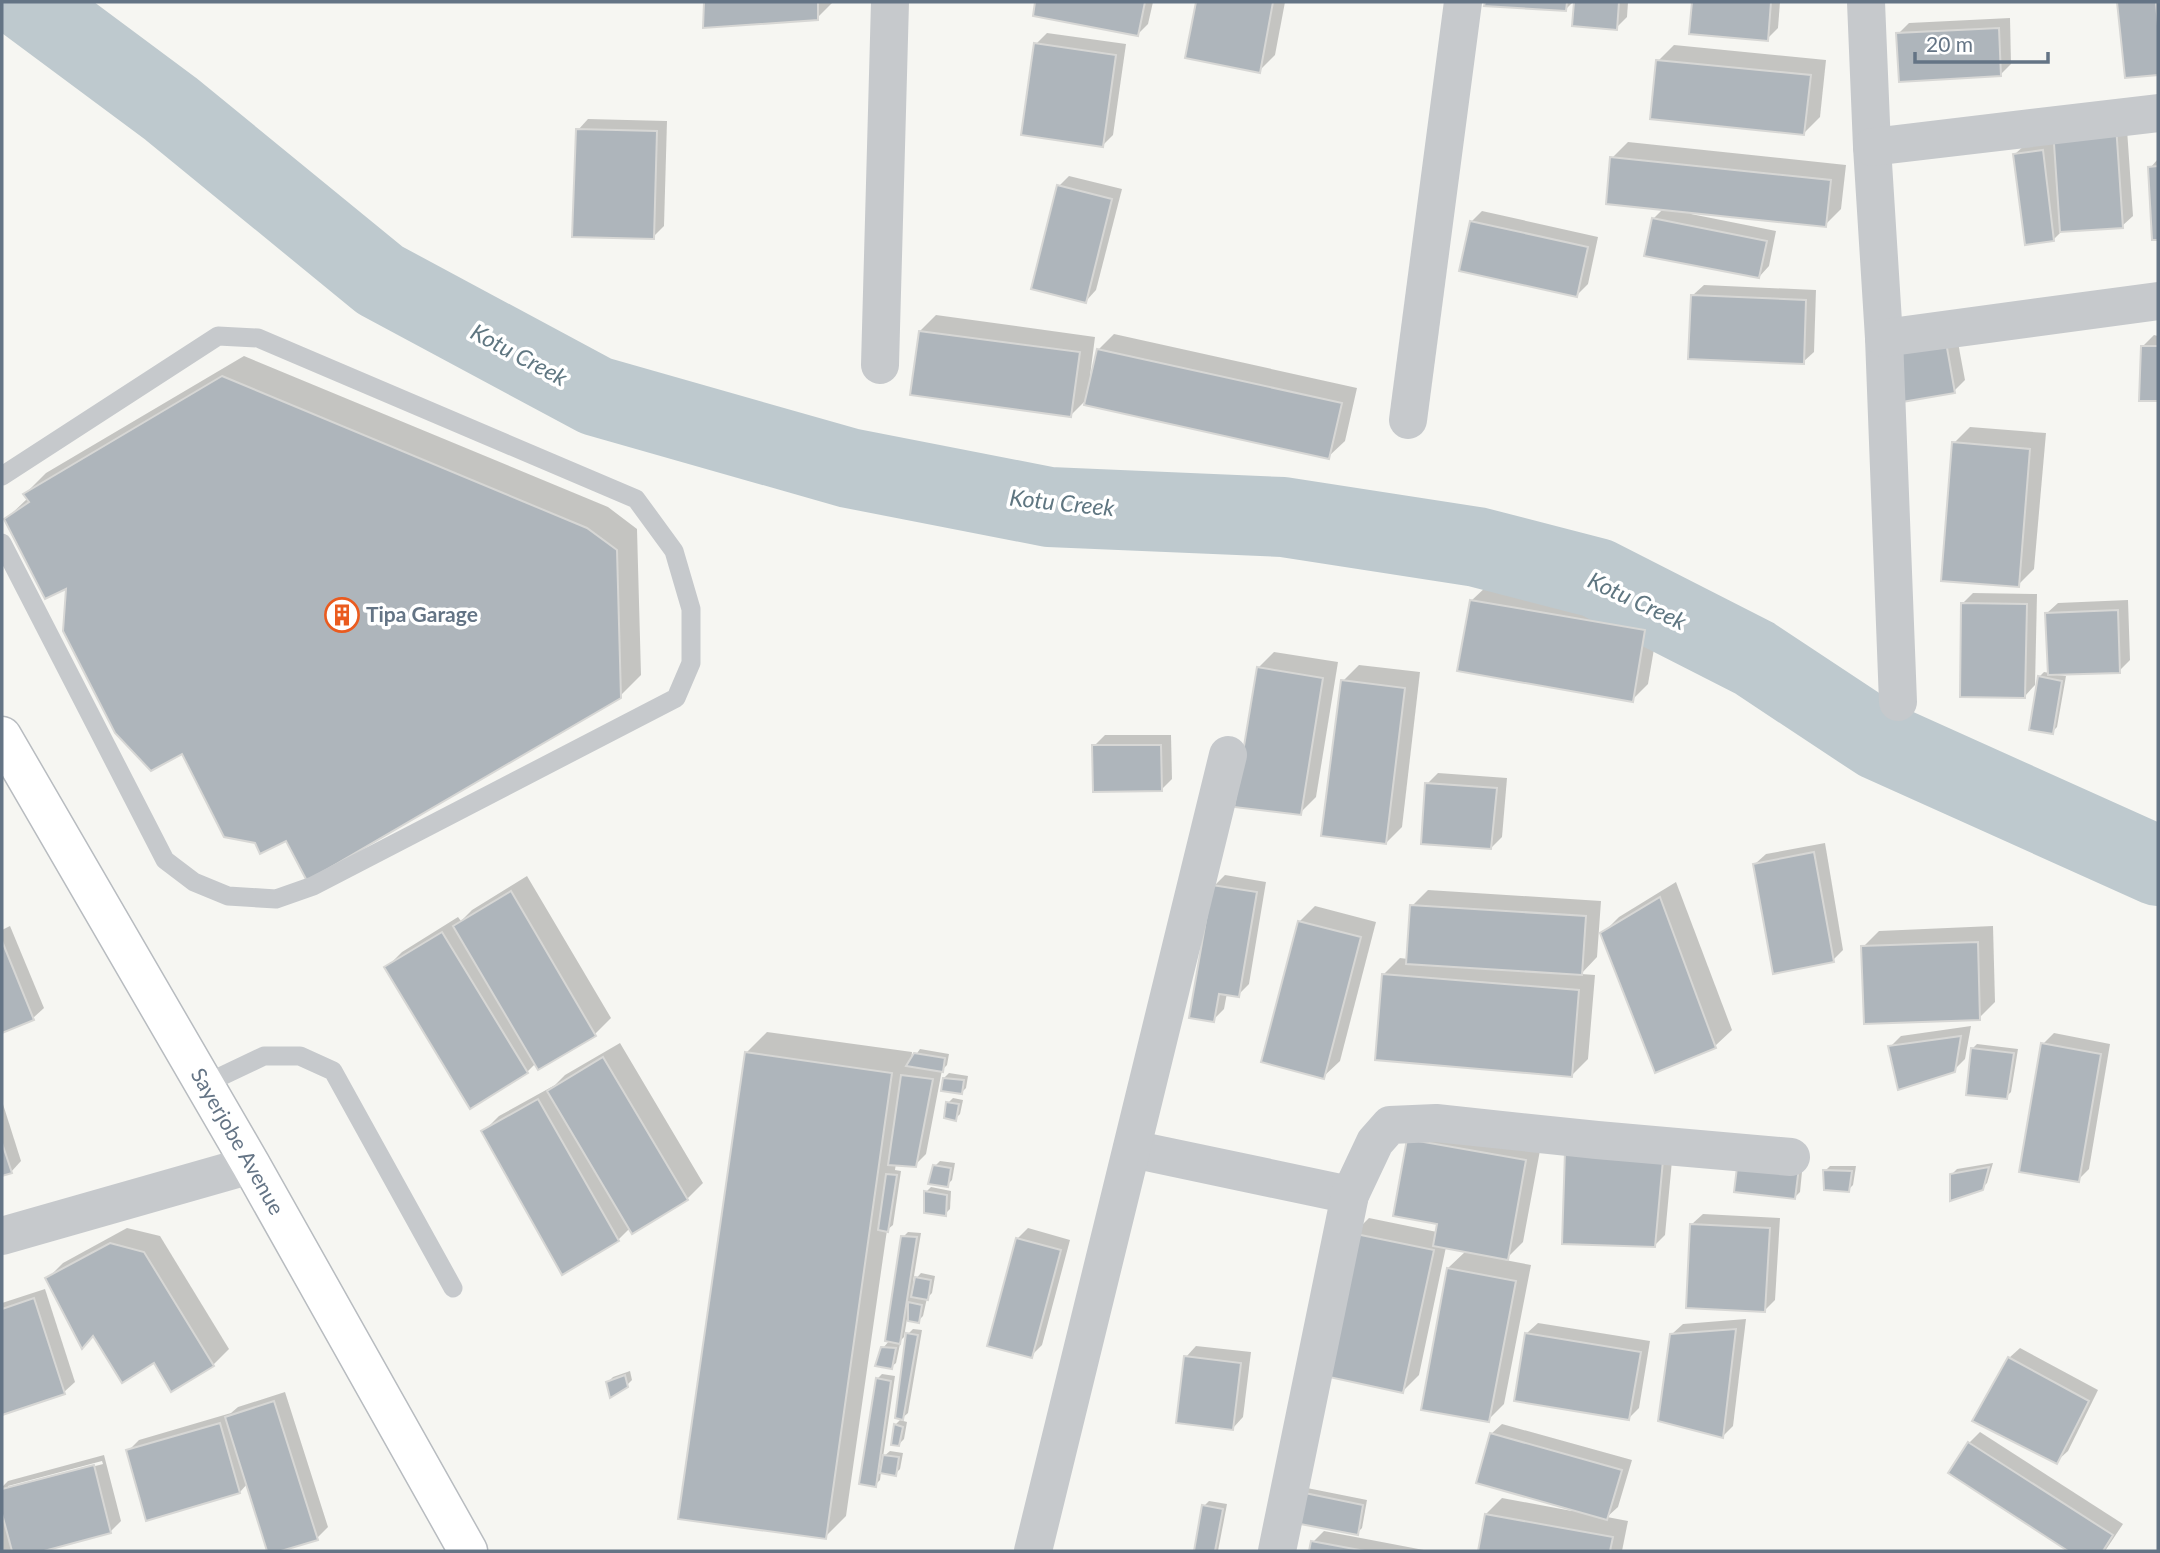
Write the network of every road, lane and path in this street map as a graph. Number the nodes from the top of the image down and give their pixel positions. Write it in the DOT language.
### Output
graph roads {
  1 [pos="890,2"];
  2 [pos="1462,2"];
  3 [pos="1866,2"];
  4 [pos="2158,113"];
  5 [pos="1872,147"];
  6 [pos="2158,301"];
  7 [pos="1884,338"];
  8 [pos="880,365"];
  9 [pos="1408,420"];
  10 [pos="2,476"];
  11 [pos="2,543"];
  12 [pos="1898,702"];
  13 [pos="2,736"];
  14 [pos="1228,755"];
  15 [pos="205,1084"];
  16 [pos="1132,1149"];
  17 [pos="1791,1157"];
  18 [pos="251,1165"];
  19 [pos="1350,1195"];
  20 [pos="2,1236"];
  21 [pos="453,1287"];
  22 [pos="467,1551"];
  23 [pos="1033,1551"];
  24 [pos="1277,1551"];
  1 -- 8 [label="street"];
  2 -- 9 [label="street"];
  3 -- 5 [label="street"];
  4 -- 5 [label="street"];
  5 -- 7 [label="street"];
  6 -- 7 [label="street"];
  7 -- 12 [label="street"];
  10 -- 11 [label="lane"];
  13 -- 15 [label="main road, Sayerjobe Avenue"];
  14 -- 16 [label="street"];
  15 -- 18 [label="main road, Sayerjobe Avenue"];
  15 -- 21 [label="lane"];
  16 -- 19 [label="street"];
  16 -- 23 [label="street"];
  17 -- 19 [label="street"];
  18 -- 20 [label="street"];
  18 -- 22 [label="main road, Sayerjobe Avenue"];
  19 -- 24 [label="street"];
}
